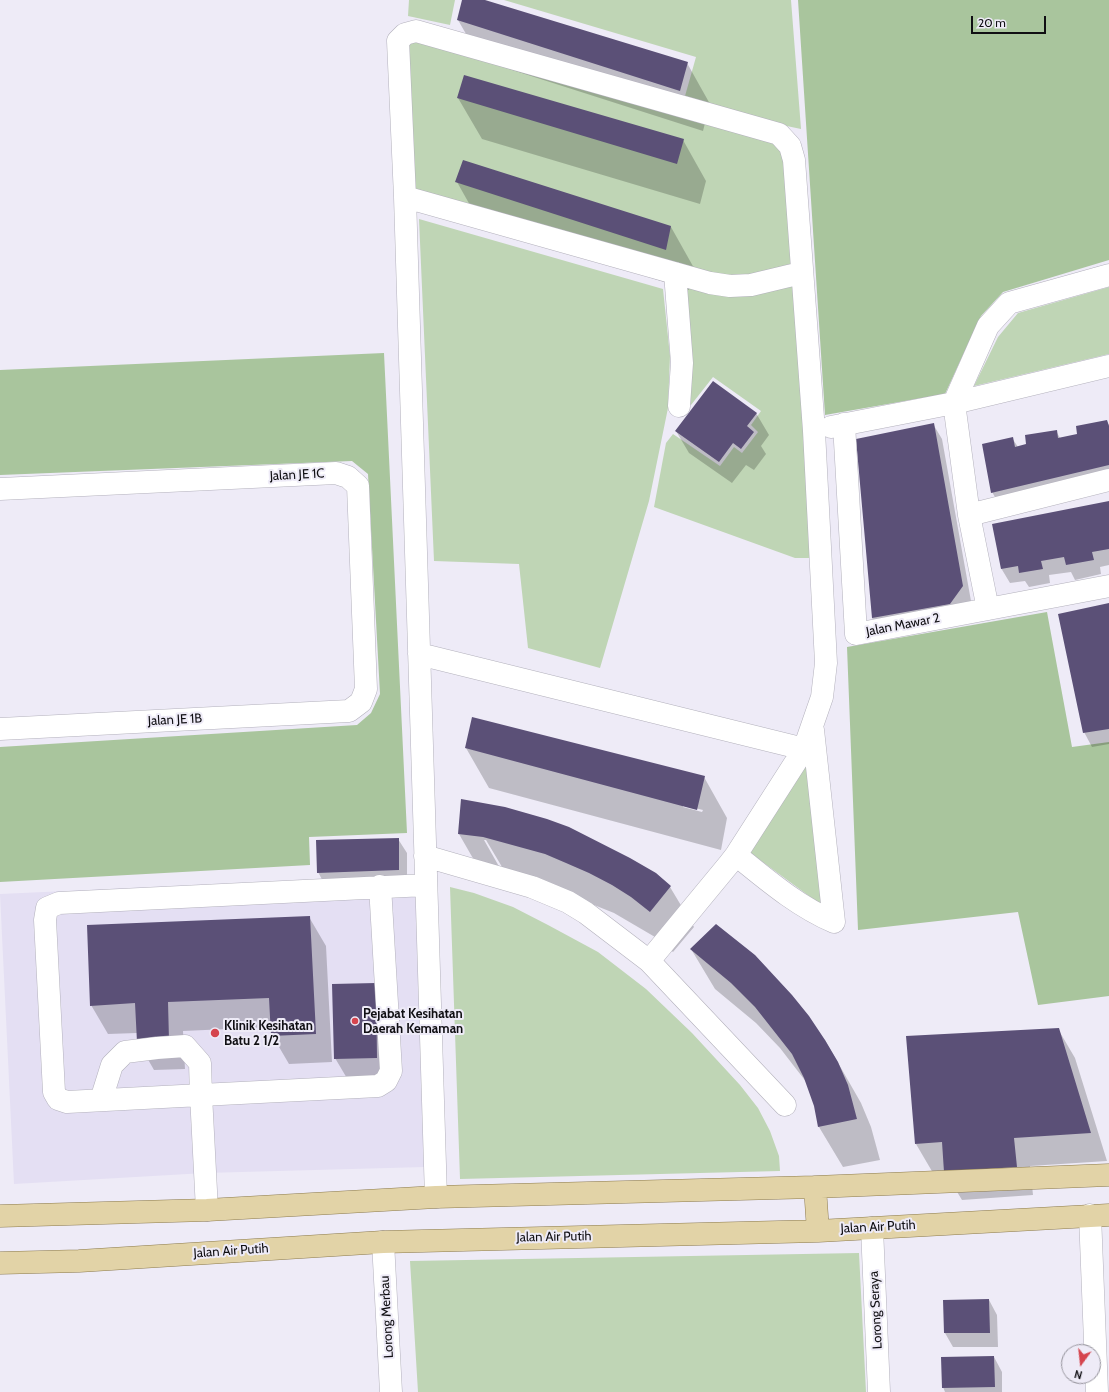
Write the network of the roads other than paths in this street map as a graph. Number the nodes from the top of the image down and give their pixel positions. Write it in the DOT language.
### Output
graph roads {
  1 [pos="405,197"];
  2 [pos="675,273"];
  3 [pos="801,273"];
  4 [pos="1109,275"];
  5 [pos="1109,366"];
  6 [pos="954,403"];
  7 [pos="679,406"];
  8 [pos="844,424"];
  9 [pos="814,431"];
  10 [pos="1109,480"];
  11 [pos="0,489"];
  12 [pos="969,516"];
  13 [pos="1109,586"];
  14 [pos="988,609"];
  15 [pos="419,654"];
  16 [pos="349,711"];
  17 [pos="812,726"];
  18 [pos="0,729"];
  19 [pos="804,749"];
  20 [pos="736,855"];
  21 [pos="426,856"];
  22 [pos="426,885"];
  23 [pos="380,886"];
  24 [pos="649,961"];
  25 [pos="200,1095"];
  26 [pos="101,1100"];
  27 [pos="785,1105"];
  28 [pos="1109,1175"];
  29 [pos="815,1187"];
  30 [pos="436,1197"];
  31 [pos="207,1210"];
  32 [pos="1099,1215"];
  33 [pos="0,1216"];
  34 [pos="872,1228"];
  35 [pos="818,1231"];
  36 [pos="383,1242"];
  37 [pos="0,1263"];
  38 [pos="391,1392"];
  39 [pos="879,1392"];
  40 [pos="1096,1392"];
  1 -- 2 [label="street"];
  1 -- 3 [label="street"];
  1 -- 15 [label="street"];
  2 -- 3 [label="street"];
  2 -- 7 [label="street"];
  3 -- 9 [label="street"];
  4 -- 6 [label="street"];
  5 -- 6 [label="street"];
  6 -- 8 [label="street"];
  6 -- 12 [label="street"];
  8 -- 9 [label="street"];
  8 -- 14 [label="street, Jalan Mawar 2"];
  9 -- 17 [label="street"];
  10 -- 12 [label="street"];
  11 -- 16 [label="street, Jalan JE 1C"];
  12 -- 14 [label="street"];
  13 -- 14 [label="street, Jalan Mawar 2"];
  15 -- 19 [label="street"];
  15 -- 21 [label="street"];
  16 -- 18 [label="street, Jalan JE 1B"];
  17 -- 19 [label="street"];
  17 -- 20 [label="street"];
  19 -- 20 [label="street"];
  20 -- 24 [label="street"];
  21 -- 22 [label="street"];
  21 -- 24 [label="street"];
  22 -- 23 [label="street"];
  22 -- 30 [label="street"];
  23 -- 25 [label="street"];
  23 -- 26 [label="street"];
  24 -- 27 [label="street"];
  25 -- 26 [label="street"];
  25 -- 26 [label="street"];
  25 -- 31 [label="street"];
  28 -- 29 [label="main road"];
  29 -- 30 [label="main road"];
  29 -- 35 [label="main road"];
  30 -- 31 [label="main road"];
  31 -- 33 [label="main road"];
  32 -- 34 [label="main road, Jalan Air Putih"];
  32 -- 40 [label="street"];
  34 -- 35 [label="main road, Jalan Air Putih"];
  34 -- 39 [label="street, Lorong Seraya"];
  35 -- 36 [label="main road, Jalan Air Putih"];
  36 -- 37 [label="main road, Jalan Air Putih"];
  36 -- 38 [label="street, Lorong Merbau"];
}
